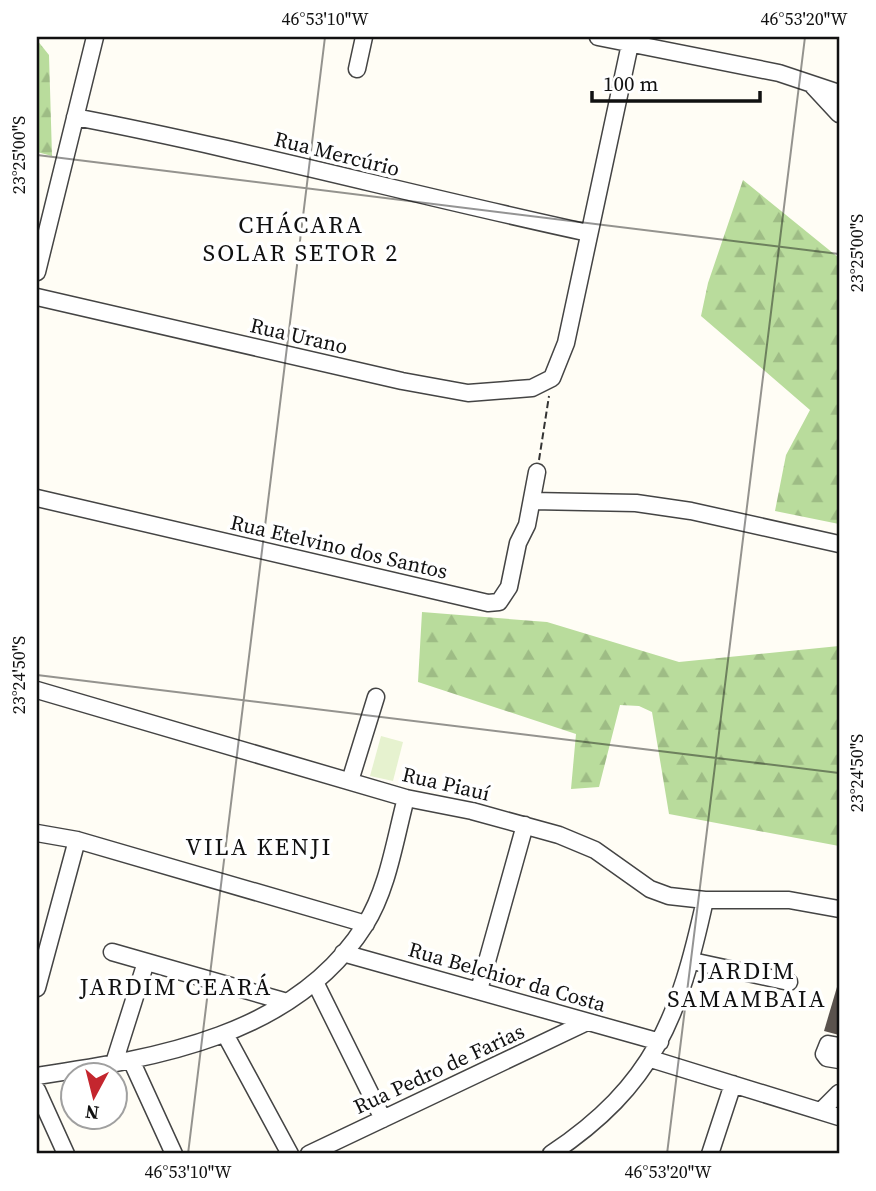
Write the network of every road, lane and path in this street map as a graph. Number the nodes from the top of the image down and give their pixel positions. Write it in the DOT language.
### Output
graph roads {
  1 [pos="95,37"];
  2 [pos="363,37"];
  3 [pos="598,37"];
  4 [pos="629,44"];
  5 [pos="357,69"];
  6 [pos="811,84"];
  7 [pos="839,93"];
  8 [pos="839,114"];
  9 [pos="75,117"];
  10 [pos="589,233"];
  11 [pos="37,272"];
  12 [pos="37,297"];
  13 [pos="552,378"];
  14 [pos="537,472"];
  15 [pos="37,498"];
  16 [pos="532,501"];
  17 [pos="839,544"];
  18 [pos="37,690"];
  19 [pos="376,697"];
  20 [pos="349,781"];
  21 [pos="406,798"];
  22 [pos="525,825"];
  23 [pos="37,833"];
  24 [pos="77,840"];
  25 [pos="705,900"];
  26 [pos="839,909"];
  27 [pos="366,925"];
  28 [pos="112,952"];
  29 [pos="343,953"];
  30 [pos="692,961"];
  31 [pos="146,962"];
  32 [pos="315,982"];
  33 [pos="789,982"];
  34 [pos="37,988"];
  35 [pos="479,990"];
  36 [pos="287,1002"];
  37 [pos="587,1022"];
  38 [pos="225,1034"];
  39 [pos="660,1042"];
  40 [pos="839,1046"];
  41 [pos="651,1059"];
  42 [pos="131,1060"];
  43 [pos="839,1060"];
  44 [pos="114,1062"];
  45 [pos="120,1062"];
  46 [pos="60,1072"];
  47 [pos="37,1076"];
  48 [pos="733,1084"];
  49 [pos="37,1090"];
  50 [pos="839,1093"];
  51 [pos="821,1111"];
  52 [pos="839,1117"];
  53 [pos="383,1119"];
  54 [pos="66,1154"];
  55 [pos="174,1154"];
  56 [pos="290,1154"];
  57 [pos="309,1154"];
  58 [pos="551,1154"];
  59 [pos="710,1154"];
  1 -- 9 [label="street"];
  2 -- 5 [label="street"];
  3 -- 4 [label="street"];
  4 -- 6 [label="street"];
  4 -- 10 [label="street"];
  6 -- 7 [label="street"];
  6 -- 8 [label="street"];
  9 -- 10 [label="street, Rua Mercúrio"];
  9 -- 11 [label="street"];
  10 -- 13 [label="street"];
  12 -- 13 [label="street, Rua Urano"];
  13 -- 14 [label="path"];
  14 -- 16 [label="street, Rua Etelvino dos Santos"];
  15 -- 16 [label="street, Rua Etelvino dos Santos"];
  16 -- 17 [label="street"];
  18 -- 20 [label="street, Rua Piauí"];
  19 -- 20 [label="street"];
  20 -- 21 [label="street, Rua Piauí"];
  21 -- 22 [label="street, Rua Piauí"];
  21 -- 27 [label="street"];
  22 -- 25 [label="street, Rua Piauí"];
  22 -- 35 [label="street"];
  23 -- 24 [label="street"];
  24 -- 27 [label="street"];
  24 -- 34 [label="street"];
  25 -- 26 [label="street, Rua Piauí"];
  25 -- 30 [label="street"];
  27 -- 29 [label="street"];
  28 -- 31 [label="street"];
  29 -- 32 [label="street"];
  29 -- 35 [label="street, Rua Belchior da Costa"];
  30 -- 33 [label="street"];
  30 -- 39 [label="street"];
  31 -- 36 [label="street"];
  31 -- 44 [label="street"];
  32 -- 36 [label="street"];
  32 -- 53 [label="street"];
  35 -- 37 [label="street, Rua Belchior da Costa"];
  36 -- 38 [label="street"];
  37 -- 39 [label="street, Rua Belchior da Costa"];
  37 -- 53 [label="street, Rua Pedro de Farias"];
  38 -- 42 [label="street"];
  38 -- 56 [label="street"];
  39 -- 41 [label="street"];
  40 -- 43 [label="street"];
  41 -- 48 [label="street"];
  41 -- 58 [label="street"];
  42 -- 45 [label="street"];
  42 -- 55 [label="street"];
  46 -- 47 [label="street"];
  48 -- 51 [label="street"];
  48 -- 59 [label="street"];
  49 -- 54 [label="street"];
  50 -- 51 [label="street"];
  51 -- 52 [label="street"];
  53 -- 57 [label="street, Rua Pedro de Farias"];
}
